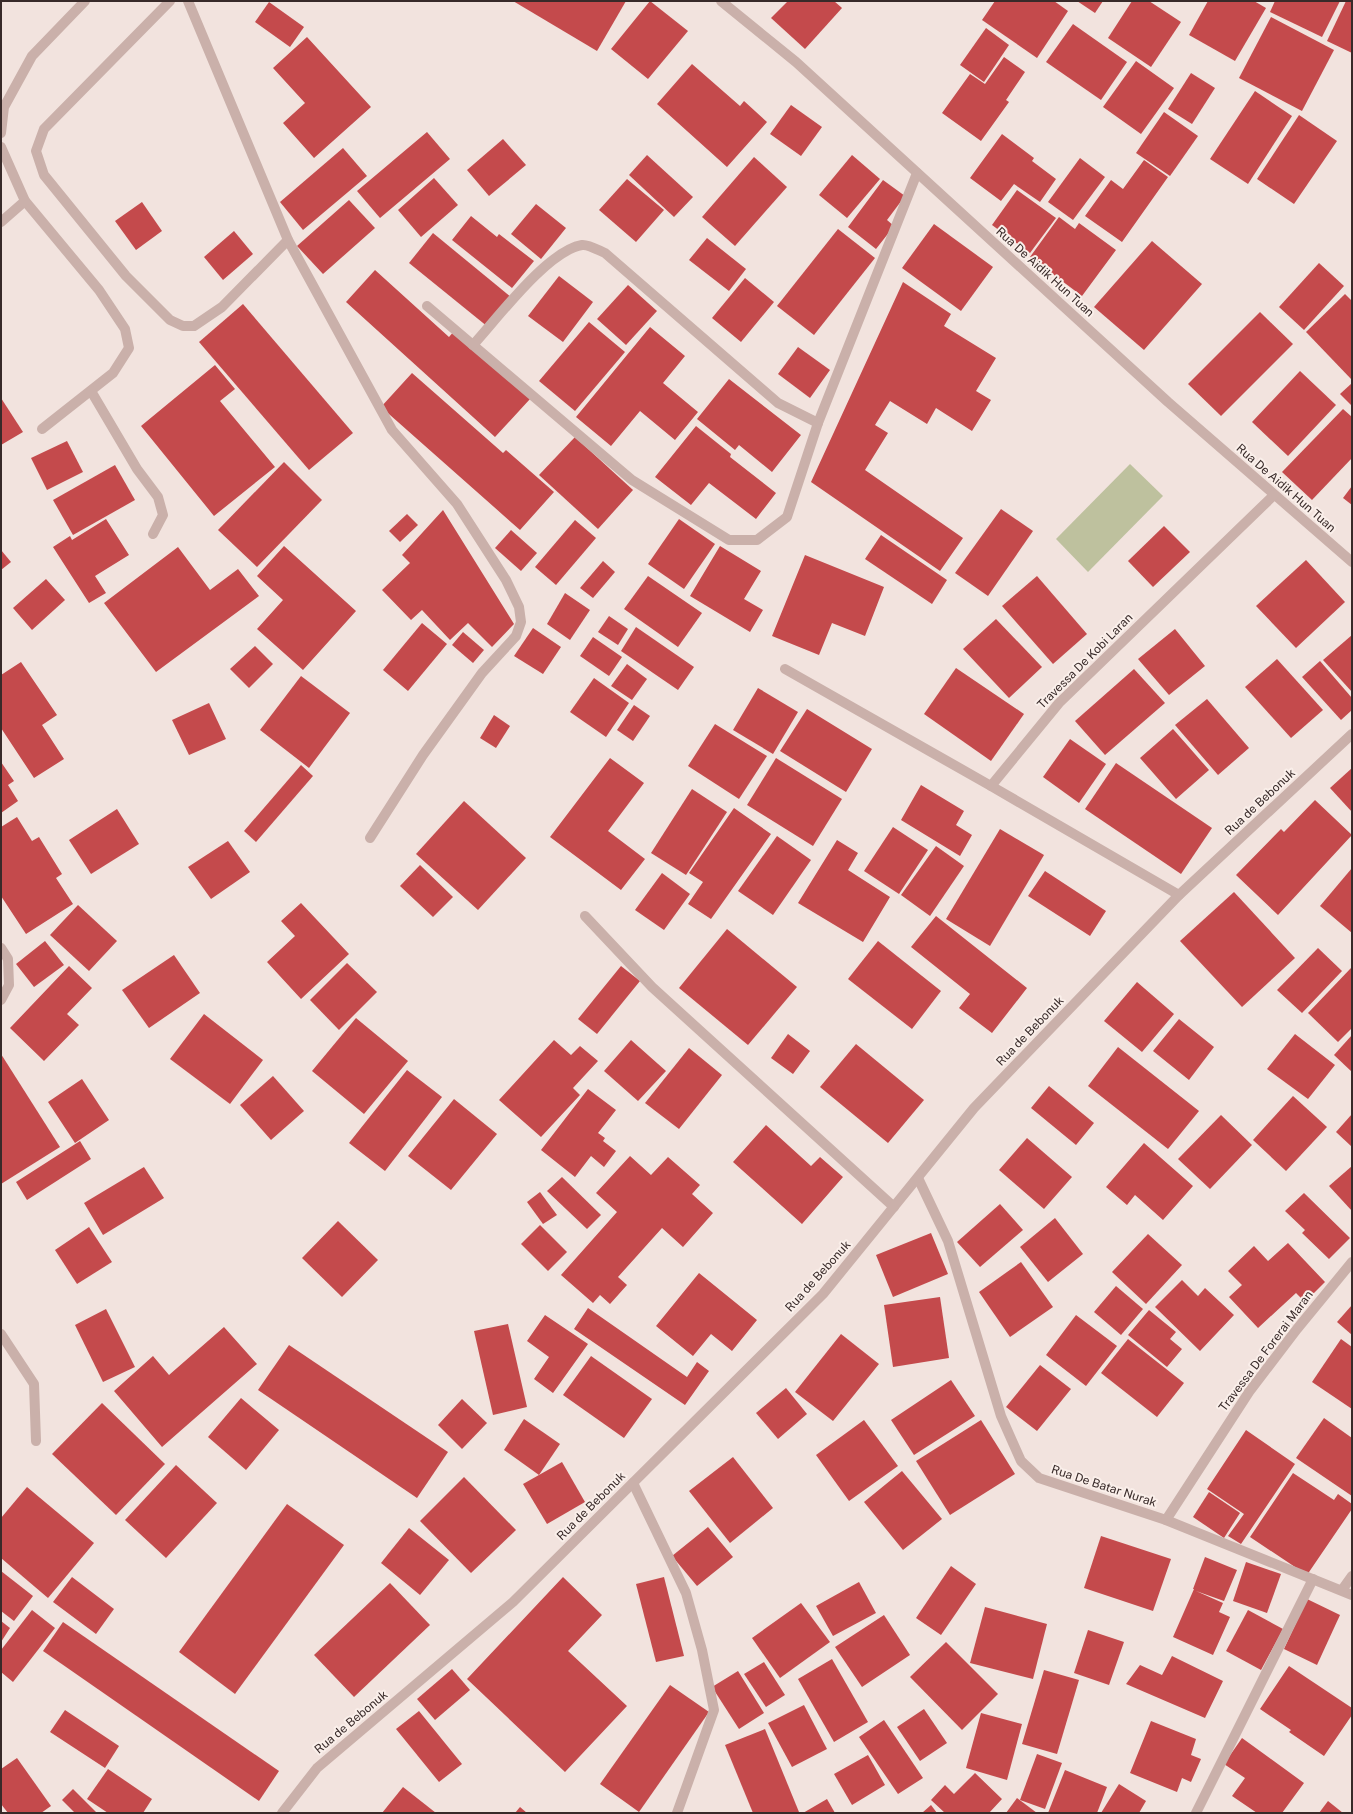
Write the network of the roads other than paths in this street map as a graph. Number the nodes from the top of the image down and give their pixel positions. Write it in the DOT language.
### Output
graph roads {
  1 [pos="85,1"];
  2 [pos="170,1"];
  3 [pos="188,1"];
  4 [pos="721,1"];
  5 [pos="1,133"];
  6 [pos="1,147"];
  7 [pos="917,173"];
  8 [pos="25,201"];
  9 [pos="1,222"];
  10 [pos="288,240"];
  11 [pos="427,306"];
  12 [pos="473,346"];
  13 [pos="90,391"];
  14 [pos="818,423"];
  15 [pos="42,429"];
  16 [pos="1274,495"];
  17 [pos="153,534"];
  18 [pos="1352,562"];
  19 [pos="785,669"];
  20 [pos="1352,734"];
  21 [pos="991,786"];
  22 [pos="370,838"];
  23 [pos="1179,895"];
  24 [pos="585,916"];
  25 [pos="1,948"];
  26 [pos="1,1000"];
  27 [pos="918,1178"];
  28 [pos="894,1208"];
  29 [pos="1352,1262"];
  30 [pos="1,1334"];
  31 [pos="36,1441"];
  32 [pos="633,1483"];
  33 [pos="1166,1520"];
  34 [pos="1352,1576"];
  35 [pos="1314,1579"];
  36 [pos="1342,1590"];
  37 [pos="1352,1595"];
  38 [pos="282,1813"];
  39 [pos="677,1813"];
  40 [pos="1196,1813"];
  1 -- 5 [label="street"];
  2 -- 10 [label="street"];
  3 -- 10 [label="street"];
  4 -- 7 [label="street, Rua De Aidik Hun Tuan"];
  6 -- 8 [label="street"];
  7 -- 14 [label="street"];
  7 -- 16 [label="street, Rua De Aidik Hun Tuan"];
  8 -- 9 [label="street"];
  8 -- 13 [label="street"];
  10 -- 22 [label="street"];
  11 -- 12 [label="street"];
  12 -- 14 [label="street"];
  12 -- 14 [label="street"];
  13 -- 15 [label="street"];
  13 -- 17 [label="street"];
  16 -- 18 [label="street, Rua De Aidik Hun Tuan"];
  16 -- 21 [label="street, Travessa De Kobi Laran"];
  19 -- 21 [label="street"];
  20 -- 23 [label="street, Rua de Bebonuk"];
  21 -- 23 [label="street"];
  23 -- 27 [label="street, Rua de Bebonuk"];
  24 -- 28 [label="street"];
  25 -- 26 [label="street"];
  27 -- 28 [label="street, Rua de Bebonuk"];
  27 -- 33 [label="street, Rua De Batar Nurak"];
  28 -- 32 [label="street, Rua de Bebonuk"];
  29 -- 33 [label="street, Travessa De Forerai Maran"];
  30 -- 31 [label="street"];
  32 -- 38 [label="street, Rua de Bebonuk"];
  32 -- 39 [label="street"];
  33 -- 35 [label="street, Rua De Batar Nurak"];
  34 -- 36 [label="street"];
  35 -- 36 [label="street, Rua De Batar Nurak"];
  35 -- 40 [label="street"];
  36 -- 37 [label="street, Rua De Batar Nurak"];
}
